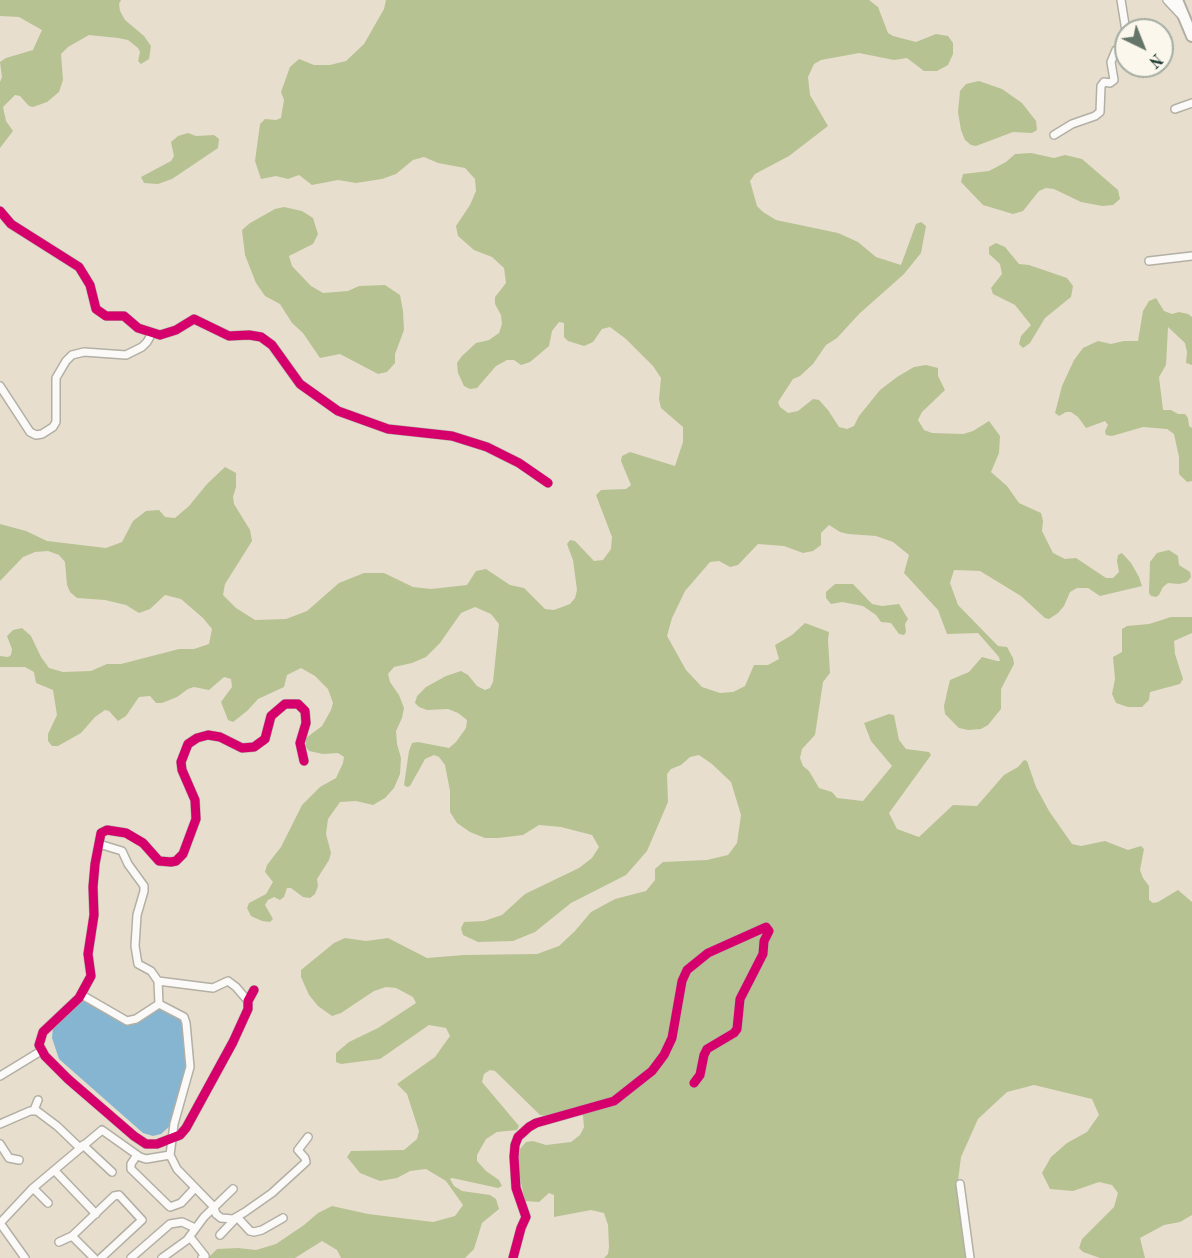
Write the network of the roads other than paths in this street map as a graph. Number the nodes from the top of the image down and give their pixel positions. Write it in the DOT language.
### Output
graph roads {
  1 [pos="1120,0"];
  2 [pos="1167,0"];
  3 [pos="1177,0"];
  4 [pos="1183,17"];
  5 [pos="1123,18"];
  6 [pos="1192,36"];
  7 [pos="1114,55"];
  8 [pos="1192,103"];
  9 [pos="1175,109"];
  10 [pos="1054,135"];
  11 [pos="0,211"];
  12 [pos="1192,256"];
  13 [pos="1149,261"];
  14 [pos="152,333"];
  15 [pos="0,386"];
  16 [pos="548,483"];
  17 [pos="304,760"];
  18 [pos="99,844"];
  19 [pos="158,981"];
  20 [pos="254,990"];
  21 [pos="82,995"];
  22 [pos="248,1001"];
  23 [pos="159,1004"];
  24 [pos="41,1051"];
  25 [pos="0,1076"];
  26 [pos="694,1083"];
  27 [pos="38,1100"];
  28 [pos="34,1110"];
  29 [pos="0,1124"];
  30 [pos="308,1137"];
  31 [pos="173,1138"];
  32 [pos="0,1144"];
  33 [pos="82,1147"];
  34 [pos="137,1155"];
  35 [pos="170,1155"];
  36 [pos="19,1160"];
  37 [pos="55,1172"];
  38 [pos="112,1172"];
  39 [pos="960,1184"];
  40 [pos="33,1188"];
  41 [pos="107,1188"];
  42 [pos="195,1188"];
  43 [pos="233,1189"];
  44 [pos="114,1196"];
  45 [pos="48,1203"];
  46 [pos="214,1207"];
  47 [pos="96,1214"];
  48 [pos="237,1217"];
  49 [pos="284,1218"];
  50 [pos="0,1223"];
  51 [pos="195,1228"];
  52 [pos="220,1235"];
  53 [pos="72,1236"];
  54 [pos="190,1237"];
  55 [pos="59,1242"];
  56 [pos="25,1258"];
  57 [pos="94,1258"];
  58 [pos="101,1258"];
  59 [pos="131,1258"];
  60 [pos="162,1258"];
  61 [pos="202,1258"];
  62 [pos="513,1258"];
  63 [pos="970,1258"];
  1 -- 5 [label="street"];
  2 -- 4 [label="street"];
  3 -- 4 [label="main road"];
  4 -- 6 [label="main road"];
  7 -- 10 [label="street"];
  8 -- 9 [label="street"];
  11 -- 14 [label="street"];
  12 -- 13 [label="street"];
  14 -- 15 [label="street"];
  14 -- 16 [label="street"];
  17 -- 18 [label="street"];
  18 -- 19 [label="street"];
  18 -- 21 [label="street"];
  19 -- 22 [label="street"];
  19 -- 23 [label="street"];
  20 -- 22 [label="street"];
  21 -- 23 [label="street"];
  21 -- 24 [label="street"];
  22 -- 31 [label="street"];
  23 -- 31 [label="street"];
  24 -- 25 [label="street"];
  24 -- 31 [label="street"];
  26 -- 62 [label="street"];
  27 -- 28 [label="street"];
  28 -- 29 [label="street"];
  28 -- 33 [label="street"];
  30 -- 48 [label="street"];
  31 -- 35 [label="street"];
  32 -- 36 [label="street"];
  33 -- 34 [label="street"];
  33 -- 37 [label="street"];
  33 -- 38 [label="street"];
  34 -- 35 [label="street"];
  34 -- 42 [label="street"];
  35 -- 42 [label="street"];
  37 -- 40 [label="street"];
  37 -- 47 [label="street"];
  39 -- 63 [label="street"];
  40 -- 45 [label="street"];
  40 -- 50 [label="street"];
  41 -- 44 [label="street"];
  42 -- 46 [label="street"];
  43 -- 46 [label="street"];
  44 -- 47 [label="street"];
  44 -- 58 [label="street"];
  46 -- 48 [label="street"];
  46 -- 51 [label="street"];
  47 -- 53 [label="street"];
  48 -- 49 [label="street"];
  48 -- 52 [label="street"];
  50 -- 56 [label="street"];
  51 -- 54 [label="street"];
  51 -- 59 [label="street"];
  53 -- 55 [label="street"];
  53 -- 57 [label="street"];
  54 -- 60 [label="street"];
  54 -- 61 [label="street"];
}
